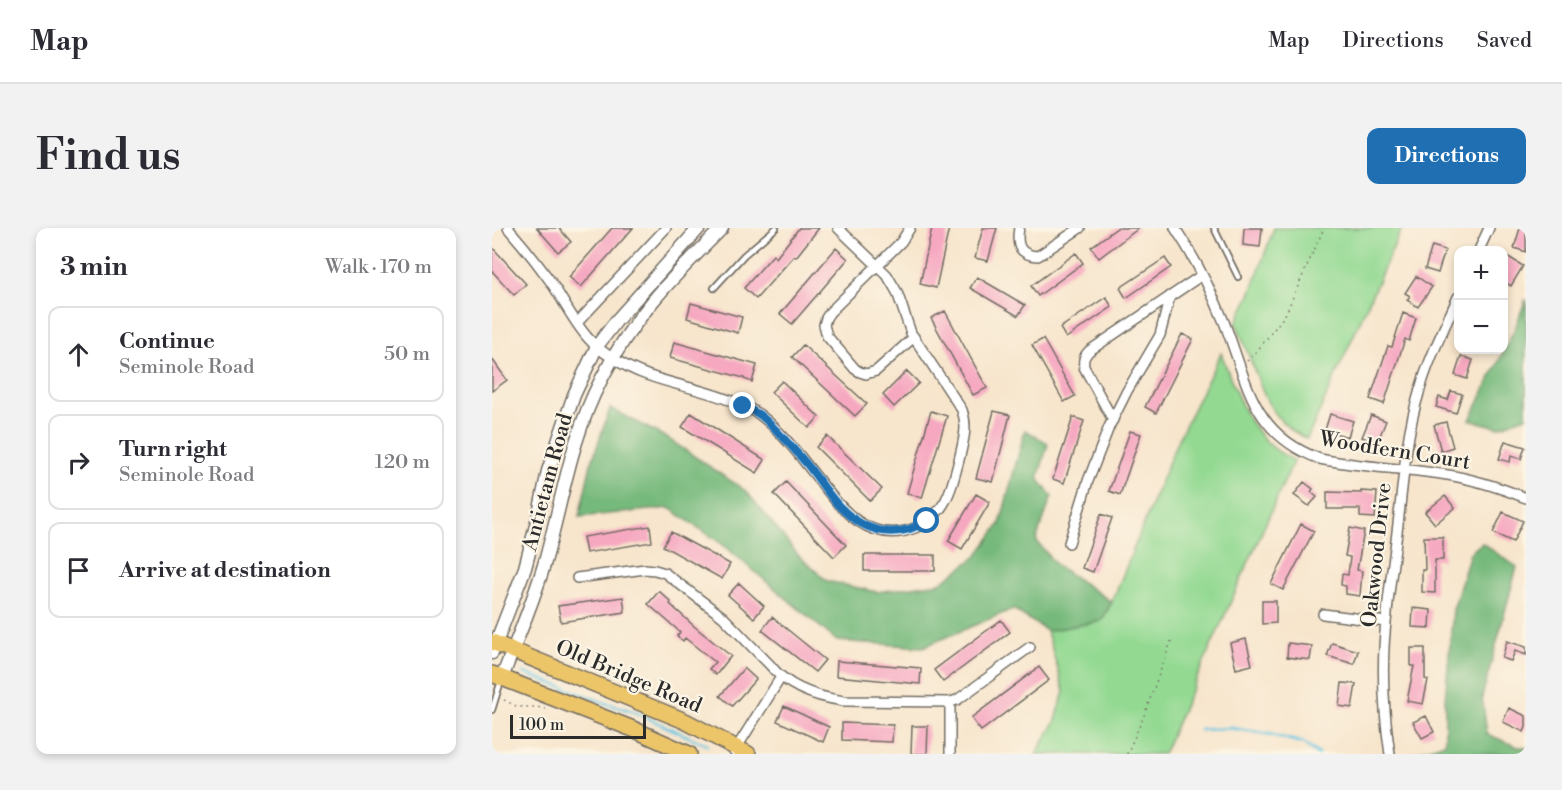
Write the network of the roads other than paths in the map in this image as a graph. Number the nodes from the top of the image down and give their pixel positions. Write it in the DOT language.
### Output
graph roads {
  1 [pos="508,228"];
  2 [pos="666,228"];
  3 [pos="699,228"];
  4 [pos="722,228"];
  5 [pos="776,228"];
  6 [pos="838,228"];
  7 [pos="910,228"];
  8 [pos="1018,228"];
  9 [pos="1080,228"];
  10 [pos="1176,228"];
  11 [pos="1214,228"];
  12 [pos="1489,228"];
  13 [pos="1481,246"];
  14 [pos="877,266"];
  15 [pos="1202,275"];
  16 [pos="1238,277"];
  17 [pos="714,288"];
  18 [pos="1170,296"];
  19 [pos="1457,300"];
  20 [pos="577,323"];
  21 [pos="914,337"];
  22 [pos="597,346"];
  23 [pos="613,358"];
  24 [pos="1113,420"];
  25 [pos="1404,469"];
  26 [pos="1526,498"];
  27 [pos="1069,543"];
  28 [pos="577,578"];
  29 [pos="1323,615"];
  30 [pos="1386,622"];
  31 [pos="493,646"];
  32 [pos="1030,647"];
  33 [pos="513,650"];
  34 [pos="497,676"];
  35 [pos="781,677"];
  36 [pos="950,702"];
  37 [pos="492,710"];
  38 [pos="739,752"];
  39 [pos="689,754"];
  40 [pos="950,754"];
  41 [pos="1390,754"];
  1 -- 20 [label="street"];
  2 -- 20 [label="street"];
  3 -- 22 [label="street, Antietam Road"];
  4 -- 23 [label="street, Antietam Road"];
  5 -- 17 [label="lane"];
  6 -- 14 [label="street"];
  7 -- 14 [label="street"];
  8 -- 9 [label="street"];
  10 -- 15 [label="street, Woodfern Court"];
  11 -- 16 [label="lane"];
  12 -- 13 [label="street"];
  14 -- 21 [label="street"];
  14 -- 21 [label="street"];
  15 -- 18 [label="street"];
  15 -- 25 [label="street, Woodfern Court"];
  18 -- 24 [label="street"];
  18 -- 24 [label="street"];
  19 -- 25 [label="street, Oakwood Drive"];
  20 -- 22 [label="street"];
  21 -- 23 [label="street"];
  22 -- 23 [label="street"];
  22 -- 31 [label="street, Antietam Road"];
  23 -- 33 [label="street, Antietam Road"];
  24 -- 27 [label="street"];
  25 -- 26 [label="street, Woodfern Court"];
  25 -- 30 [label="street, Oakwood Drive"];
  28 -- 35 [label="street"];
  29 -- 30 [label="street"];
  30 -- 41 [label="street, Oakwood Drive"];
  31 -- 33 [label="main road, Old Bridge Road"];
  32 -- 36 [label="street"];
  33 -- 34 [label="street, Antietam Road"];
  33 -- 38 [label="main road, Old Bridge Road"];
  34 -- 37 [label="lane"];
  34 -- 39 [label="main road"];
  35 -- 36 [label="street"];
  35 -- 38 [label="street"];
  36 -- 40 [label="street"];
}
